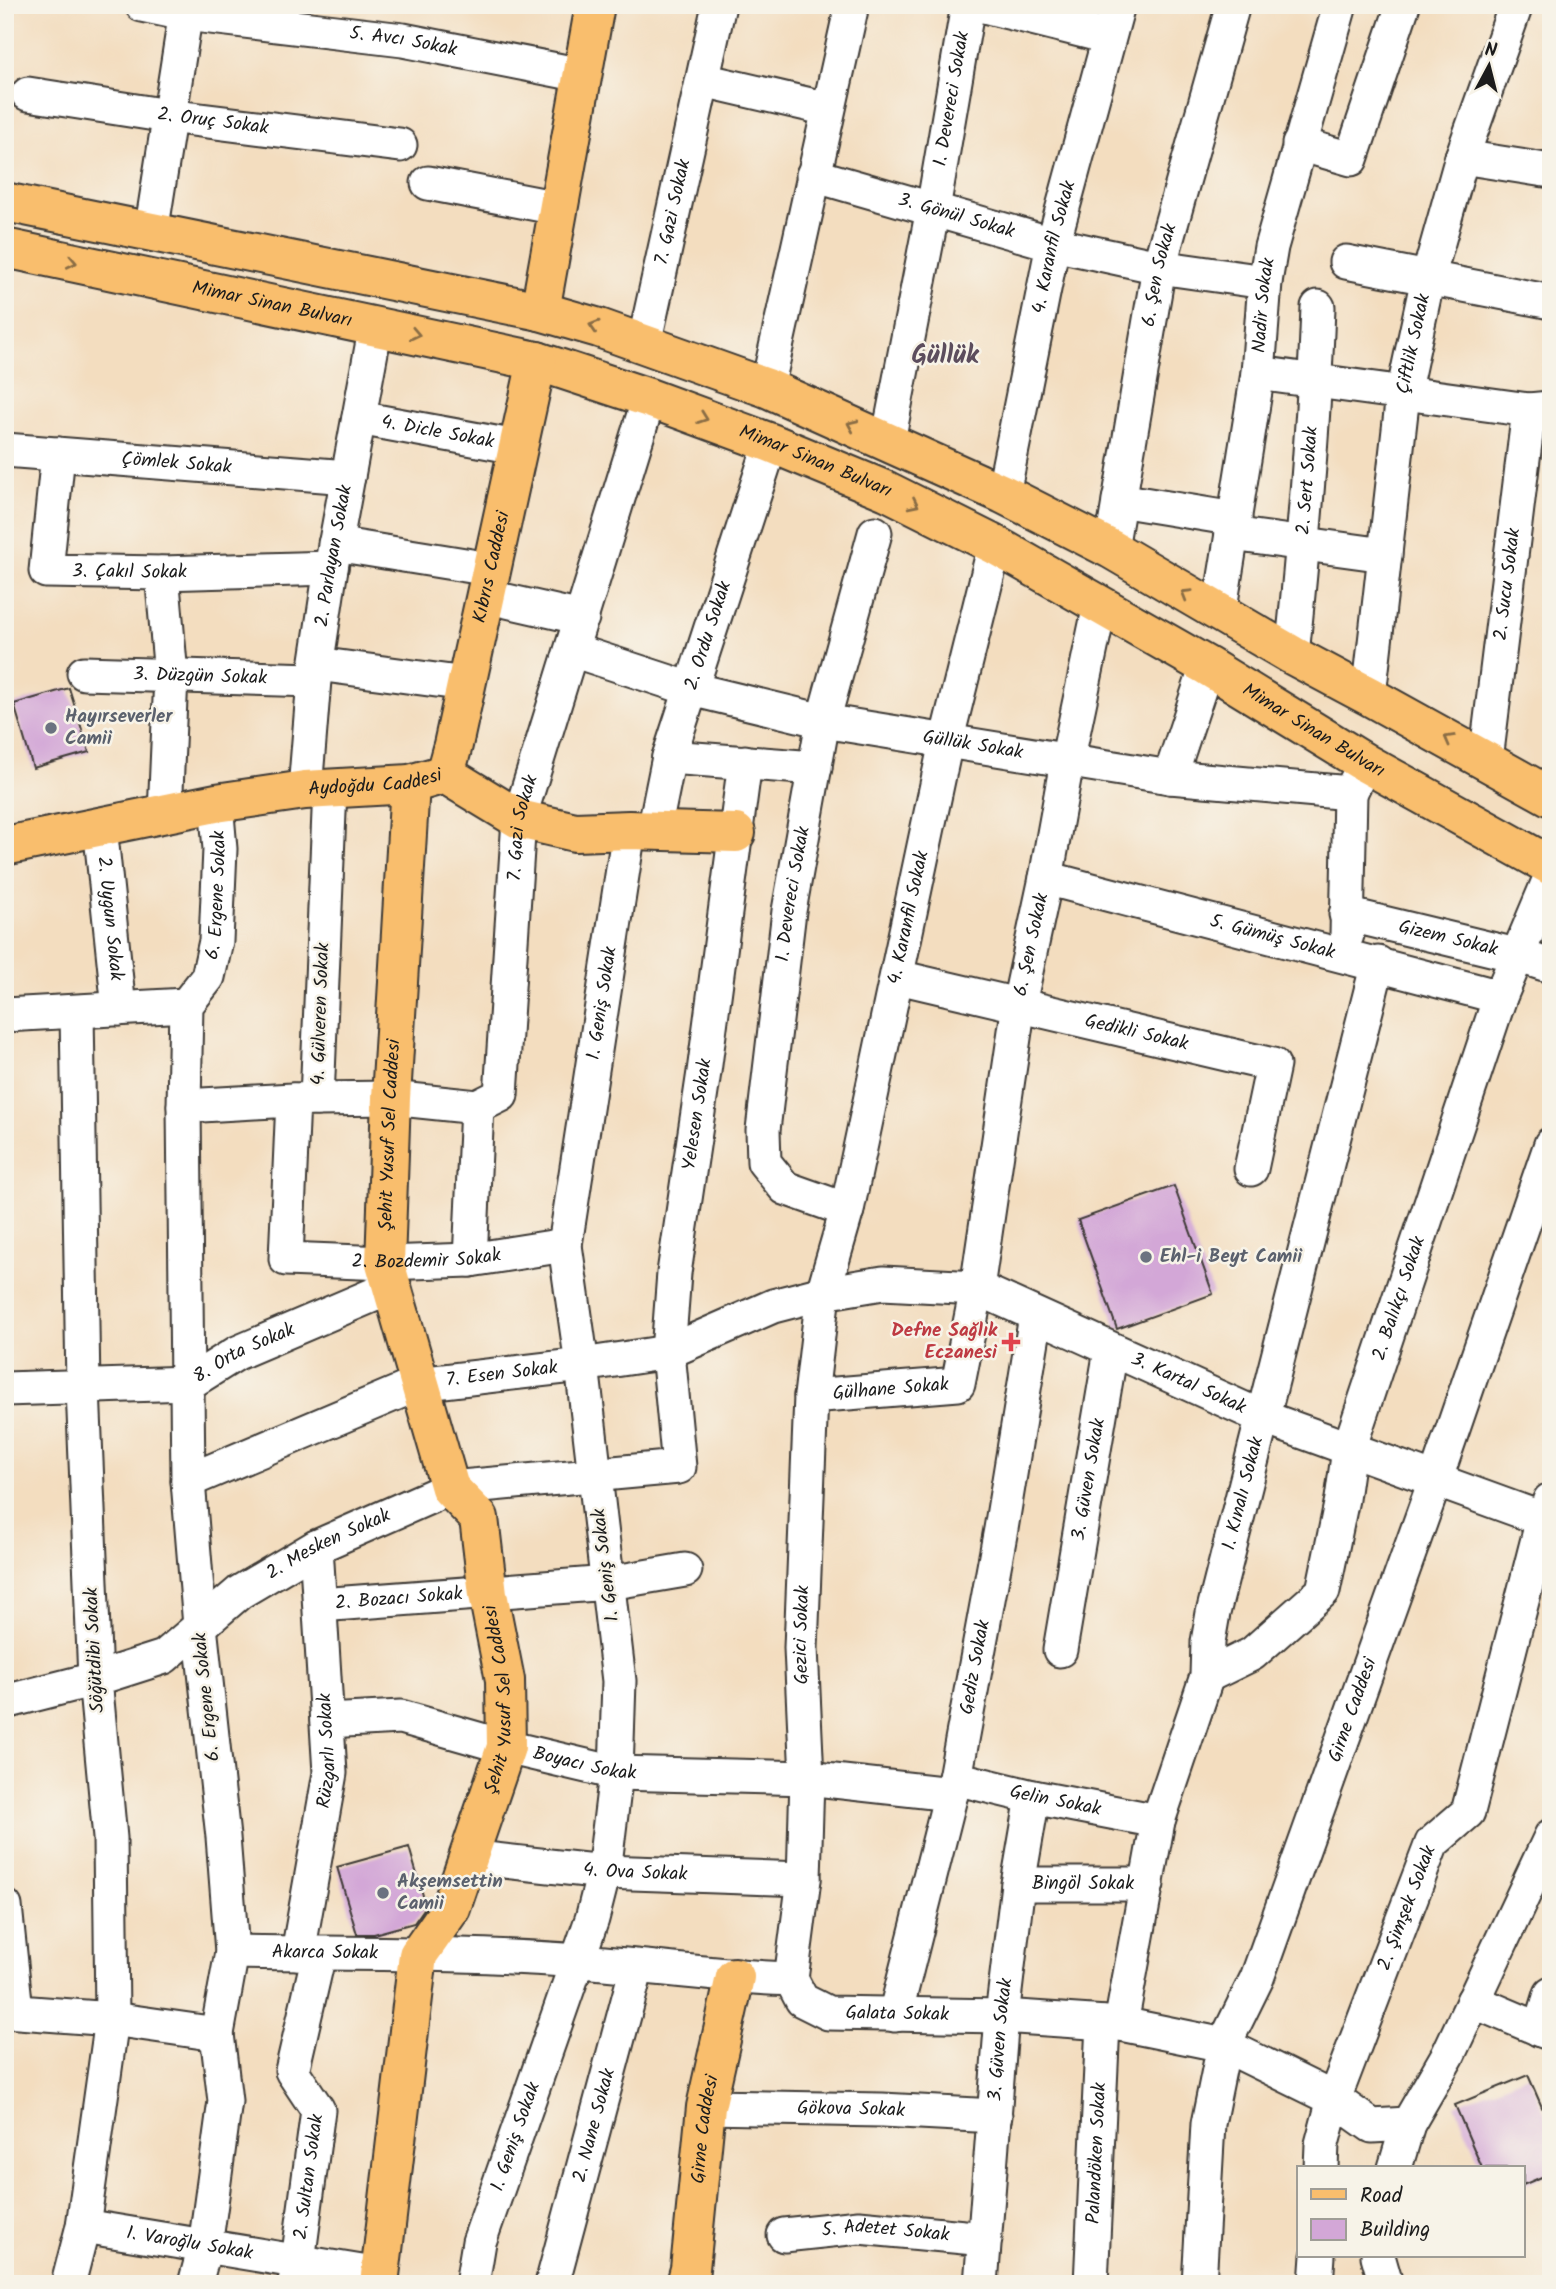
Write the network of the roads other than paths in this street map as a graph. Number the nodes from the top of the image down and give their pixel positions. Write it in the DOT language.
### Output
graph roads {
  1 [pos="142,5"];
  2 [pos="595,5"];
  3 [pos="719,5"];
  4 [pos="852,5"];
  5 [pos="1118,5"];
  6 [pos="1233,5"];
  7 [pos="1340,5"];
  8 [pos="1403,5"];
  9 [pos="1516,5"];
  10 [pos="982,6"];
  11 [pos="186,10"];
  12 [pos="1108,37"];
  13 [pos="582,75"];
  14 [pos="702,80"];
  15 [pos="28,94"];
  16 [pos="828,109"];
  17 [pos="168,116"];
  18 [pos="1299,144"];
  19 [pos="400,145"];
  20 [pos="1462,157"];
  21 [pos="1551,171"];
  22 [pos="813,175"];
  23 [pos="428,183"];
  24 [pos="5,202"];
  25 [pos="558,208"];
  26 [pos="933,209"];
  27 [pos="151,233"];
  28 [pos="1053,244"];
  29 [pos="5,248"];
  30 [pos="1346,262"];
  31 [pos="1158,267"];
  32 [pos="1428,278"];
  33 [pos="1265,282"];
  34 [pos="1551,302"];
  35 [pos="1318,307"];
  36 [pos="540,311"];
  37 [pos="376,325"];
  38 [pos="644,344"];
  39 [pos="537,360"];
  40 [pos="1258,373"];
  41 [pos="1315,382"];
  42 [pos="767,388"];
  43 [pos="1403,394"];
  44 [pos="649,398"];
  45 [pos="1540,409"];
  46 [pos="359,418"];
  47 [pos="888,441"];
  48 [pos="771,443"];
  49 [pos="517,447"];
  50 [pos="5,450"];
  51 [pos="58,454"];
  52 [pos="348,477"];
  53 [pos="1003,494"];
  54 [pos="1119,500"];
  55 [pos="1233,526"];
  56 [pos="875,533"];
  57 [pos="1303,544"];
  58 [pos="995,545"];
  59 [pos="1111,549"];
  60 [pos="1385,555"];
  61 [pos="333,556"];
  62 [pos="162,573"];
  63 [pos="487,582"];
  64 [pos="1100,605"];
  65 [pos="1219,614"];
  66 [pos="582,618"];
  67 [pos="572,650"];
  68 [pos="1292,655"];
  69 [pos="1207,666"];
  70 [pos="316,672"];
  71 [pos="84,673"];
  72 [pos="171,676"];
  73 [pos="466,684"];
  74 [pos="691,689"];
  75 [pos="1369,696"];
  76 [pos="823,721"];
  77 [pos="946,742"];
  78 [pos="669,757"];
  79 [pos="1486,760"];
  80 [pos="745,762"];
  81 [pos="1067,762"];
  82 [pos="815,768"];
  83 [pos="1170,777"];
  84 [pos="1357,778"];
  85 [pos="428,779"];
  86 [pos="317,789"];
  87 [pos="1551,797"];
  88 [pos="216,803"];
  89 [pos="165,814"];
  90 [pos="519,819"];
  91 [pos="100,827"];
  92 [pos="641,831"];
  93 [pos="736,832"];
  94 [pos="5,846"];
  95 [pos="1551,866"];
  96 [pos="1551,876"];
  97 [pos="1046,878"];
  98 [pos="1346,914"];
  99 [pos="1516,955"];
  100 [pos="1362,959"];
  101 [pos="1551,966"];
  102 [pos="898,977"];
  103 [pos="1500,997"];
  104 [pos="1018,1004"];
  105 [pos="186,1005"];
  106 [pos="119,1009"];
  107 [pos="77,1012"];
  108 [pos="5,1015"];
  109 [pos="391,1098"];
  110 [pos="305,1100"];
  111 [pos="184,1107"];
  112 [pos="477,1107"];
  113 [pos="1551,1144"];
  114 [pos="1251,1169"];
  115 [pos="847,1210"];
  116 [pos="565,1245"];
  117 [pos="286,1259"];
  118 [pos="470,1260"];
  119 [pos="388,1275"];
  120 [pos="976,1288"];
  121 [pos="823,1293"];
  122 [pos="1036,1316"];
  123 [pos="1111,1350"];
  124 [pos="668,1352"];
  125 [pos="582,1365"];
  126 [pos="188,1383"];
  127 [pos="418,1384"];
  128 [pos="83,1388"];
  129 [pos="5,1389"];
  130 [pos="811,1396"];
  131 [pos="1262,1417"];
  132 [pos="1349,1449"];
  133 [pos="679,1467"];
  134 [pos="595,1475"];
  135 [pos="188,1481"];
  136 [pos="1435,1481"];
  137 [pos="450,1488"];
  138 [pos="1548,1513"];
  139 [pos="316,1547"];
  140 [pos="685,1570"];
  141 [pos="609,1583"];
  142 [pos="488,1594"];
  143 [pos="320,1605"];
  144 [pos="200,1626"];
  145 [pos="1060,1650"];
  146 [pos="1207,1676"];
  147 [pos="95,1679"];
  148 [pos="5,1702"];
  149 [pos="327,1721"];
  150 [pos="506,1747"];
  151 [pos="617,1773"];
  152 [pos="807,1778"];
  153 [pos="953,1786"];
  154 [pos="1033,1797"];
  155 [pos="1158,1821"];
  156 [pos="1551,1836"];
  157 [pos="468,1857"];
  158 [pos="604,1872"];
  159 [pos="804,1879"];
  160 [pos="1018,1884"];
  161 [pos="1147,1884"];
  162 [pos="5,1906"];
  163 [pos="232,1952"];
  164 [pos="309,1954"];
  165 [pos="418,1955"];
  166 [pos="577,1961"];
  167 [pos="637,1967"];
  168 [pos="735,1977"];
  169 [pos="791,1979"];
  170 [pos="1551,1994"];
  171 [pos="1473,2001"];
  172 [pos="10,2011"];
  173 [pos="895,2015"];
  174 [pos="1002,2016"];
  175 [pos="113,2020"];
  176 [pos="1112,2024"];
  177 [pos="1546,2032"];
  178 [pos="217,2034"];
  179 [pos="1224,2045"];
  180 [pos="1334,2099"];
  181 [pos="706,2107"];
  182 [pos="995,2116"];
  183 [pos="1408,2124"];
  184 [pos="1321,2166"];
  185 [pos="1396,2166"];
  186 [pos="83,2226"];
  187 [pos="784,2235"];
  188 [pos="985,2239"];
  189 [pos="205,2248"];
  190 [pos="1318,2258"];
  191 [pos="1379,2258"];
  192 [pos="296,2273"];
  193 [pos="379,2279"];
  194 [pos="68,2284"];
  195 [pos="195,2284"];
  196 [pos="472,2284"];
  197 [pos="552,2284"];
  198 [pos="686,2284"];
  199 [pos="981,2284"];
  200 [pos="1091,2284"];
  201 [pos="1199,2284"];
  202 [pos="1316,2284"];
  203 [pos="1386,2284"];
  1 -- 11 [label="street, 5. Avcı Sokak"];
  2 -- 13 [label="main road"];
  3 -- 14 [label="street, 7. Gazi Sokak"];
  4 -- 16 [label="street"];
  5 -- 12 [label="street, 4. Karanfil Sokak"];
  6 -- 31 [label="street, 6. Şen Sokak"];
  7 -- 18 [label="street, Nadir Sokak"];
  8 -- 18 [label="street"];
  9 -- 20 [label="street, Çiftlik Sokak"];
  10 -- 12 [label="street, 1. Devereci Sokak"];
  10 -- 26 [label="street, 1. Devereci Sokak"];
  11 -- 13 [label="street, 5. Avcı Sokak"];
  11 -- 17 [label="street"];
  12 -- 28 [label="street, 4. Karanfil Sokak"];
  13 -- 25 [label="main road"];
  14 -- 16 [label="street"];
  14 -- 38 [label="street, 7. Gazi Sokak"];
  15 -- 17 [label="street, 2. Oruç Sokak"];
  16 -- 22 [label="street"];
  17 -- 19 [label="street, 2. Oruç Sokak"];
  17 -- 27 [label="street"];
  18 -- 33 [label="street, Nadir Sokak"];
  20 -- 21 [label="street"];
  20 -- 32 [label="street, Çiftlik Sokak"];
  22 -- 26 [label="street, 3. Gönül Sokak"];
  22 -- 42 [label="street"];
  23 -- 25 [label="street"];
  24 -- 27 [label="main road"];
  25 -- 36 [label="main road"];
  26 -- 28 [label="street, 3. Gönül Sokak"];
  26 -- 47 [label="street, 1. Devereci Sokak"];
  27 -- 36 [label="main road"];
  28 -- 31 [label="street, 3. Gönül Sokak"];
  28 -- 53 [label="street, 4. Karanfil Sokak"];
  29 -- 37 [label="main road, Mimar Sinan Bulvarı, one-way"];
  30 -- 32 [label="street"];
  31 -- 33 [label="street, 3. Gönül Sokak"];
  31 -- 54 [label="street, 6. Şen Sokak"];
  32 -- 34 [label="street"];
  32 -- 43 [label="street, Çiftlik Sokak"];
  33 -- 40 [label="street, Nadir Sokak"];
  35 -- 41 [label="street, 2. Sert Sokak"];
  38 -- 36 [label="main road, one-way"];
  37 -- 39 [label="main road, Mimar Sinan Bulvarı, one-way"];
  37 -- 46 [label="street, 2. Parlayan Sokak"];
  38 -- 42 [label="main road"];
  39 -- 44 [label="main road, Mimar Sinan Bulvarı"];
  39 -- 49 [label="main road, Kıbrıs Caddesi"];
  40 -- 41 [label="street"];
  40 -- 55 [label="street, Nadir Sokak"];
  41 -- 43 [label="street"];
  41 -- 57 [label="street, 2. Sert Sokak"];
  47 -- 42 [label="main road, one-way"];
  43 -- 45 [label="street"];
  43 -- 60 [label="street, Çiftlik Sokak"];
  44 -- 48 [label="main road, Mimar Sinan Bulvarı, one-way"];
  44 -- 66 [label="street, 7. Gazi Sokak"];
  45 -- 79 [label="street, 2. Sucu Sokak"];
  46 -- 49 [label="street, 4. Dicle Sokak"];
  46 -- 52 [label="street, 2. Parlayan Sokak"];
  47 -- 53 [label="main road"];
  48 -- 58 [label="main road, Mimar Sinan Bulvarı, one-way"];
  48 -- 74 [label="street, 2. Ordu Sokak"];
  49 -- 63 [label="main road, Kıbrıs Caddesi"];
  50 -- 51 [label="street, Çömlek Sokak"];
  51 -- 52 [label="street, Çömlek Sokak"];
  51 -- 62 [label="street, 3. Çakıl Sokak"];
  52 -- 61 [label="street, 2. Parlayan Sokak"];
  53 -- 59 [label="main road"];
  54 -- 55 [label="street"];
  54 -- 59 [label="street, 6. Şen Sokak"];
  55 -- 57 [label="street"];
  55 -- 65 [label="street, Nadir Sokak"];
  56 -- 76 [label="street, 1. Devereci Sokak"];
  57 -- 60 [label="street"];
  57 -- 68 [label="street, 2. Sert Sokak"];
  58 -- 64 [label="main road, Mimar Sinan Bulvarı"];
  58 -- 77 [label="street, 4. Karanfil Sokak"];
  65 -- 59 [label="main road, one-way"];
  60 -- 75 [label="street, Çiftlik Sokak"];
  61 -- 62 [label="street, 3. Çakıl Sokak"];
  61 -- 63 [label="street, 3. Çakıl Sokak"];
  61 -- 70 [label="street, 2. Parlayan Sokak"];
  62 -- 72 [label="street"];
  63 -- 66 [label="street, 3. Çakıl Sokak"];
  63 -- 73 [label="main road, Kıbrıs Caddesi"];
  64 -- 69 [label="main road, Mimar Sinan Bulvarı"];
  64 -- 81 [label="street, 6. Şen Sokak"];
  65 -- 68 [label="main road"];
  66 -- 67 [label="street, 7. Gazi Sokak"];
  67 -- 74 [label="street, Güllük Sokak"];
  67 -- 90 [label="street, 7. Gazi Sokak"];
  68 -- 75 [label="main road"];
  69 -- 83 [label="street"];
  69 -- 84 [label="main road, Mimar Sinan Bulvarı"];
  70 -- 72 [label="street, 3. Düzgün Sokak"];
  70 -- 73 [label="street, 3. Düzgün Sokak"];
  70 -- 86 [label="street, 2. Parlayan Sokak"];
  71 -- 72 [label="street, 3. Düzgün Sokak"];
  72 -- 89 [label="street"];
  73 -- 85 [label="main road, Kıbrıs Caddesi"];
  74 -- 76 [label="street, Güllük Sokak"];
  74 -- 78 [label="street, 2. Ordu Sokak"];
  79 -- 75 [label="main road, one-way"];
  76 -- 77 [label="street, Güllük Sokak"];
  76 -- 82 [label="street, 1. Devereci Sokak"];
  77 -- 81 [label="street, Güllük Sokak"];
  77 -- 102 [label="street, 4. Karanfil Sokak"];
  78 -- 80 [label="street"];
  78 -- 92 [label="street, 2. Ordu Sokak"];
  79 -- 87 [label="main road"];
  80 -- 82 [label="street"];
  80 -- 93 [label="street, Yelesen Sokak"];
  81 -- 83 [label="street, Güllük Sokak"];
  81 -- 97 [label="street, 6. Şen Sokak"];
  82 -- 115 [label="street, 1. Devereci Sokak"];
  83 -- 84 [label="street, Güllük Sokak"];
  84 -- 95 [label="main road, Mimar Sinan Bulvarı"];
  84 -- 98 [label="street"];
  85 -- 86 [label="main road, Aydoğdu Caddesi"];
  85 -- 90 [label="main road, Aydoğdu Caddesi"];
  85 -- 109 [label="main road, Şehit Yusuf Sel Caddesi"];
  86 -- 88 [label="main road, Aydoğdu Caddesi"];
  86 -- 110 [label="street, 4. Gülveren Sokak"];
  88 -- 89 [label="main road, Aydoğdu Caddesi"];
  88 -- 105 [label="street, 6. Ergene Sokak"];
  89 -- 91 [label="main road, Aydoğdu Caddesi"];
  90 -- 92 [label="main road, Aydoğdu Caddesi"];
  90 -- 112 [label="street, 7. Gazi Sokak"];
  91 -- 94 [label="main road, Aydoğdu Caddesi"];
  91 -- 106 [label="street, 2. Uygun Sokak"];
  92 -- 93 [label="main road, Aydoğdu Caddesi"];
  92 -- 116 [label="street, 1. Geniş Sokak"];
  93 -- 124 [label="street, Yelesen Sokak"];
  96 -- 99 [label="street, 2. Balıkçı Sokak"];
  97 -- 100 [label="street, 5. Gümüş Sokak"];
  97 -- 104 [label="street, 6. Şen Sokak"];
  98 -- 99 [label="street, Gizem Sokak"];
  98 -- 100 [label="street"];
  99 -- 101 [label="street, Gizem Sokak"];
  99 -- 103 [label="street, 2. Balıkçı Sokak"];
  100 -- 103 [label="street, 5. Gümüş Sokak"];
  100 -- 131 [label="street, 1. Kınalı Sokak"];
  102 -- 104 [label="street, Gedikli Sokak"];
  102 -- 115 [label="street, 4. Karanfil Sokak"];
  103 -- 132 [label="street, 2. Balıkçı Sokak"];
  104 -- 114 [label="street, Gedikli Sokak"];
  104 -- 120 [label="street, 6. Şen Sokak"];
  105 -- 106 [label="street"];
  105 -- 111 [label="street, 6. Ergene Sokak"];
  106 -- 107 [label="street"];
  107 -- 108 [label="street"];
  107 -- 128 [label="street, Söğütdibi Sokak"];
  109 -- 110 [label="street"];
  109 -- 112 [label="street"];
  109 -- 119 [label="main road, Şehit Yusuf Sel Caddesi"];
  110 -- 111 [label="street"];
  110 -- 117 [label="street, 4. Gülveren Sokak"];
  111 -- 126 [label="street, 6. Ergene Sokak"];
  112 -- 118 [label="street"];
  113 -- 136 [label="street, Girne Caddesi"];
  115 -- 121 [label="street, 4. Karanfil Sokak"];
  116 -- 118 [label="street, 2. Bozdemir Sokak"];
  116 -- 125 [label="street, 1. Geniş Sokak"];
  117 -- 119 [label="street, 2. Bozdemir Sokak"];
  118 -- 119 [label="street, 2. Bozdemir Sokak"];
  119 -- 126 [label="street, 8. Orta Sokak"];
  119 -- 127 [label="main road, Şehit Yusuf Sel Caddesi"];
  120 -- 121 [label="street, 3. Kartal Sokak"];
  120 -- 122 [label="street, 3. Kartal Sokak"];
  120 -- 130 [label="street, Gülhane Sokak"];
  121 -- 124 [label="street, 7. Esen Sokak"];
  121 -- 130 [label="street, Gezici Sokak"];
  122 -- 123 [label="street, 3. Kartal Sokak"];
  122 -- 153 [label="street, Gediz Sokak"];
  123 -- 131 [label="street, 3. Kartal Sokak"];
  123 -- 145 [label="street, 3. Güven Sokak"];
  124 -- 125 [label="street, 7. Esen Sokak"];
  124 -- 133 [label="street, Yelesen Sokak"];
  125 -- 127 [label="street, 7. Esen Sokak"];
  125 -- 134 [label="street, 1. Geniş Sokak"];
  126 -- 128 [label="street, 8. Orta Sokak"];
  126 -- 135 [label="street, 6. Ergene Sokak"];
  127 -- 135 [label="street, 7. Esen Sokak"];
  127 -- 137 [label="main road, Şehit Yusuf Sel Caddesi"];
  128 -- 129 [label="street, 8. Orta Sokak"];
  128 -- 147 [label="street, Söğütdibi Sokak"];
  130 -- 152 [label="street, Gezici Sokak"];
  131 -- 132 [label="street, 3. Kartal Sokak"];
  131 -- 146 [label="street, 1. Kınalı Sokak"];
  132 -- 136 [label="street, 3. Kartal Sokak"];
  132 -- 146 [label="street, 2. Balıkçı Sokak"];
  133 -- 134 [label="street, 2. Mesken Sokak"];
  134 -- 137 [label="street, 2. Mesken Sokak"];
  134 -- 141 [label="street, 1. Geniş Sokak"];
  135 -- 144 [label="street, 6. Ergene Sokak"];
  136 -- 138 [label="street, 3. Kartal Sokak"];
  136 -- 179 [label="street, Girne Caddesi"];
  137 -- 139 [label="street, 2. Mesken Sokak"];
  137 -- 142 [label="main road, Şehit Yusuf Sel Caddesi"];
  138 -- 180 [label="street, 2. Şimşek Sokak"];
  139 -- 143 [label="street, Rüzgarlı Sokak"];
  139 -- 144 [label="street, 2. Mesken Sokak"];
  140 -- 141 [label="street, 2. Bozacı Sokak"];
  141 -- 142 [label="street, 2. Bozacı Sokak"];
  141 -- 151 [label="street, 1. Geniş Sokak"];
  142 -- 143 [label="street, 2. Bozacı Sokak"];
  142 -- 150 [label="main road, Şehit Yusuf Sel Caddesi"];
  143 -- 149 [label="street, Rüzgarlı Sokak"];
  144 -- 147 [label="street, 2. Mesken Sokak"];
  144 -- 163 [label="street, 6. Ergene Sokak"];
  146 -- 155 [label="street, 1. Kınalı Sokak"];
  147 -- 148 [label="street, 2. Mesken Sokak"];
  147 -- 175 [label="street, Söğütdibi Sokak"];
  149 -- 150 [label="street, Boyacı Sokak"];
  149 -- 164 [label="street, Rüzgarlı Sokak"];
  150 -- 151 [label="street, Boyacı Sokak"];
  150 -- 157 [label="main road, Şehit Yusuf Sel Caddesi"];
  151 -- 152 [label="street, Boyacı Sokak"];
  151 -- 158 [label="street, 1. Geniş Sokak"];
  152 -- 153 [label="street, Boyacı Sokak"];
  152 -- 159 [label="street, Gezici Sokak"];
  153 -- 154 [label="street, Gelin Sokak"];
  153 -- 173 [label="street, Gediz Sokak"];
  154 -- 155 [label="street, Gelin Sokak"];
  154 -- 160 [label="street, 3. Güven Sokak"];
  155 -- 161 [label="street, 1. Kınalı Sokak"];
  156 -- 171 [label="street"];
  157 -- 158 [label="street, 4. Ova Sokak"];
  157 -- 165 [label="main road, Şehit Yusuf Sel Caddesi"];
  158 -- 159 [label="street, 4. Ova Sokak"];
  158 -- 166 [label="street, 1. Geniş Sokak"];
  159 -- 169 [label="street, Gezici Sokak"];
  160 -- 161 [label="street, Bingöl Sokak"];
  160 -- 174 [label="street, 3. Güven Sokak"];
  161 -- 176 [label="street, 1. Kınalı Sokak"];
  162 -- 172 [label="street"];
  163 -- 164 [label="street, Akarca Sokak"];
  163 -- 178 [label="street, 6. Ergene Sokak"];
  164 -- 165 [label="street, Akarca Sokak"];
  164 -- 192 [label="street, 2. Sultan Sokak"];
  165 -- 166 [label="street"];
  165 -- 193 [label="main road, Şehit Yusuf Sel Caddesi"];
  166 -- 167 [label="street"];
  166 -- 196 [label="street, 1. Geniş Sokak"];
  167 -- 168 [label="street"];
  167 -- 197 [label="street, 2. Nane Sokak"];
  168 -- 169 [label="street"];
  168 -- 181 [label="main road, Girne Caddesi"];
  169 -- 173 [label="street, Galata Sokak"];
  170 -- 177 [label="street"];
  171 -- 177 [label="street"];
  171 -- 183 [label="street"];
  172 -- 175 [label="street"];
  173 -- 174 [label="street, Galata Sokak"];
  174 -- 176 [label="street, Galata Sokak"];
  174 -- 182 [label="street, 3. Güven Sokak"];
  175 -- 178 [label="street"];
  175 -- 186 [label="street, Söğütdibi Sokak"];
  176 -- 179 [label="street, Galata Sokak"];
  176 -- 200 [label="street, Palandöken Sokak"];
  178 -- 189 [label="street, 6. Ergene Sokak"];
  179 -- 180 [label="street, Galata Sokak"];
  179 -- 201 [label="street, Girne Caddesi"];
  180 -- 183 [label="street, Galata Sokak"];
  180 -- 184 [label="street, 2. Şimşek Sokak"];
  181 -- 182 [label="street, Gökova Sokak"];
  181 -- 198 [label="main road, Girne Caddesi"];
  182 -- 188 [label="street, 3. Güven Sokak"];
  183 -- 185 [label="street"];
  186 -- 189 [label="street, 1. Varoğlu Sokak"];
  186 -- 194 [label="street, Söğütdibi Sokak"];
  187 -- 188 [label="street, 5. Adetet Sokak"];
  188 -- 199 [label="street, 3. Güven Sokak"];
  189 -- 192 [label="street, 1. Varoğlu Sokak"];
  189 -- 195 [label="street, 6. Ergene Sokak"];
  190 -- 202 [label="street"];
  191 -- 203 [label="street"];
  192 -- 193 [label="street, 1. Varoğlu Sokak"];
}
